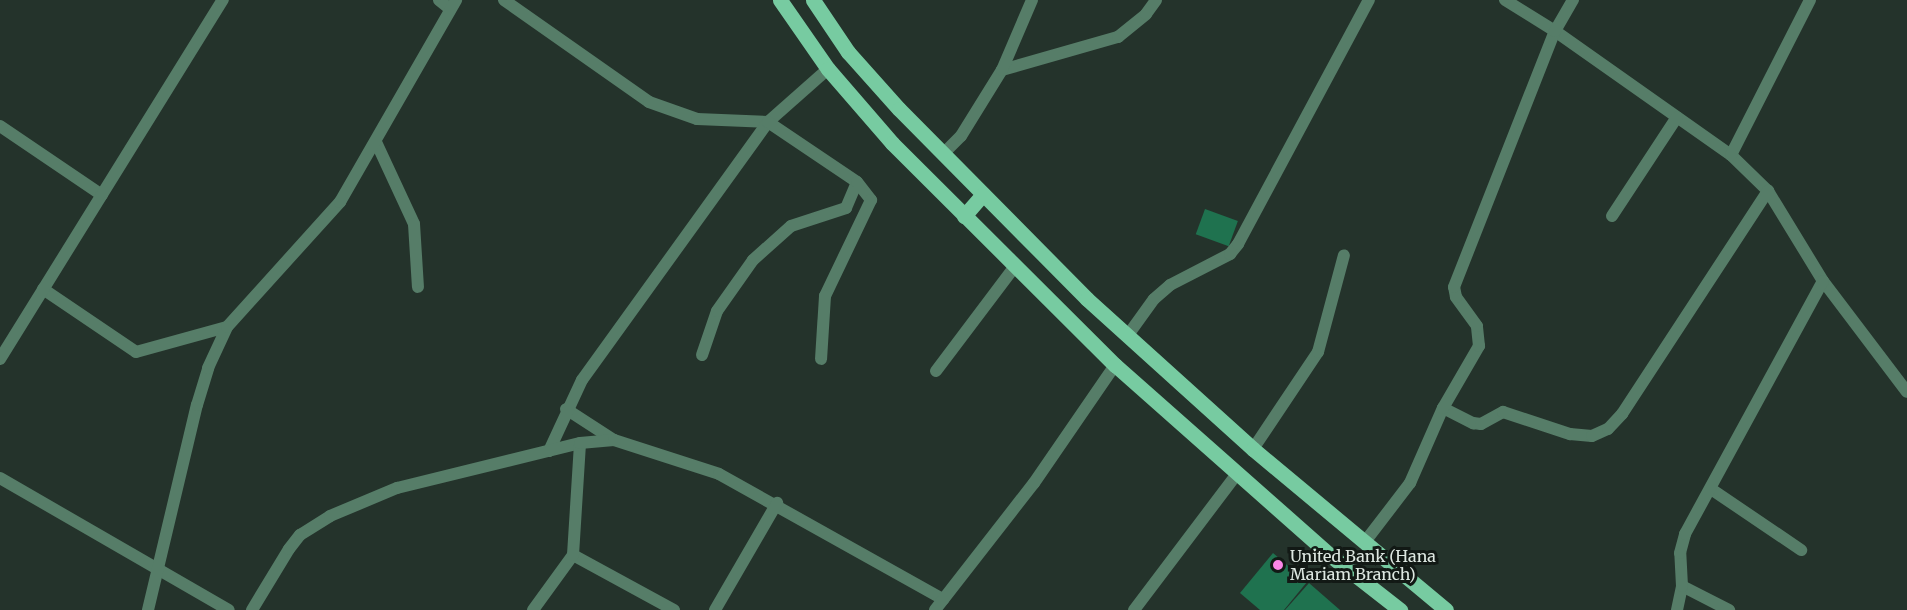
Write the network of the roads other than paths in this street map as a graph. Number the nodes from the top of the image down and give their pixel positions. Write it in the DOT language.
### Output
graph roads {
  1 [pos="222,0"];
  2 [pos="439,0"];
  3 [pos="504,0"];
  4 [pos="780,0"];
  5 [pos="813,0"];
  6 [pos="1032,0"];
  7 [pos="1156,0"];
  8 [pos="1370,0"];
  9 [pos="1505,0"];
  10 [pos="1573,0"];
  11 [pos="1810,0"];
  12 [pos="453,5"];
  13 [pos="1556,30"];
  14 [pos="828,69"];
  15 [pos="1002,70"];
  16 [pos="1677,117"];
  17 [pos="768,122"];
  18 [pos="0,126"];
  19 [pos="376,142"];
  20 [pos="943,154"];
  21 [pos="1731,156"];
  22 [pos="857,182"];
  23 [pos="1768,191"];
  24 [pos="983,194"];
  25 [pos="102,195"];
  26 [pos="964,216"];
  27 [pos="1612,216"];
  28 [pos="1344,255"];
  29 [pos="1015,266"];
  30 [pos="1823,280"];
  31 [pos="418,287"];
  32 [pos="43,289"];
  33 [pos="227,327"];
  34 [pos="1128,335"];
  35 [pos="702,355"];
  36 [pos="0,359"];
  37 [pos="821,359"];
  38 [pos="1115,365"];
  39 [pos="936,371"];
  40 [pos="1907,392"];
  41 [pos="1443,408"];
  42 [pos="566,409"];
  43 [pos="614,440"];
  44 [pos="580,443"];
  45 [pos="1253,449"];
  46 [pos="549,451"];
  47 [pos="1237,474"];
  48 [pos="0,478"];
  49 [pos="1711,489"];
  50 [pos="777,503"];
  51 [pos="1364,543"];
  52 [pos="1801,550"];
  53 [pos="573,555"];
  54 [pos="159,572"];
  55 [pos="1682,586"];
  56 [pos="943,598"];
  57 [pos="148,610"];
  58 [pos="229,610"];
  59 [pos="252,610"];
  60 [pos="533,610"];
  61 [pos="674,610"];
  62 [pos="715,610"];
  63 [pos="934,610"];
  64 [pos="1134,610"];
  65 [pos="1400,610"];
  66 [pos="1446,610"];
  67 [pos="1677,610"];
  68 [pos="1729,610"];
  1 -- 25 [label="street"];
  2 -- 12 [label="street"];
  3 -- 17 [label="street"];
  4 -- 14 [label="main road"];
  5 -- 20 [label="main road"];
  6 -- 15 [label="street"];
  7 -- 15 [label="street"];
  8 -- 34 [label="street"];
  9 -- 13 [label="street"];
  10 -- 13 [label="street"];
  11 -- 21 [label="street"];
  12 -- 19 [label="street"];
  13 -- 16 [label="street"];
  13 -- 41 [label="street"];
  14 -- 17 [label="street"];
  14 -- 26 [label="main road"];
  15 -- 20 [label="street"];
  16 -- 21 [label="street"];
  16 -- 27 [label="street"];
  17 -- 22 [label="street"];
  17 -- 42 [label="street"];
  18 -- 25 [label="street"];
  19 -- 31 [label="street"];
  19 -- 33 [label="street"];
  20 -- 24 [label="main road"];
  21 -- 23 [label="street"];
  22 -- 35 [label="street"];
  22 -- 37 [label="street"];
  23 -- 30 [label="street"];
  23 -- 41 [label="street"];
  24 -- 26 [label="main road"];
  24 -- 34 [label="main road"];
  25 -- 32 [label="street"];
  26 -- 29 [label="main road"];
  28 -- 45 [label="street"];
  29 -- 38 [label="main road"];
  29 -- 39 [label="street"];
  30 -- 40 [label="street"];
  30 -- 49 [label="street"];
  32 -- 33 [label="street"];
  32 -- 36 [label="street"];
  33 -- 54 [label="street"];
  34 -- 45 [label="main road"];
  38 -- 47 [label="main road"];
  38 -- 56 [label="street"];
  41 -- 51 [label="street"];
  42 -- 43 [label="street"];
  42 -- 46 [label="street"];
  43 -- 44 [label="street"];
  43 -- 50 [label="street"];
  44 -- 46 [label="street"];
  44 -- 53 [label="street"];
  45 -- 51 [label="main road"];
  46 -- 59 [label="street"];
  47 -- 64 [label="street"];
  47 -- 65 [label="main road"];
  48 -- 54 [label="street"];
  49 -- 52 [label="street"];
  49 -- 55 [label="street"];
  50 -- 56 [label="street"];
  50 -- 62 [label="street"];
  51 -- 66 [label="main road"];
  53 -- 60 [label="street"];
  53 -- 61 [label="street"];
  54 -- 57 [label="street"];
  54 -- 58 [label="street"];
  55 -- 67 [label="street"];
  55 -- 68 [label="street"];
  56 -- 63 [label="street"];
}
